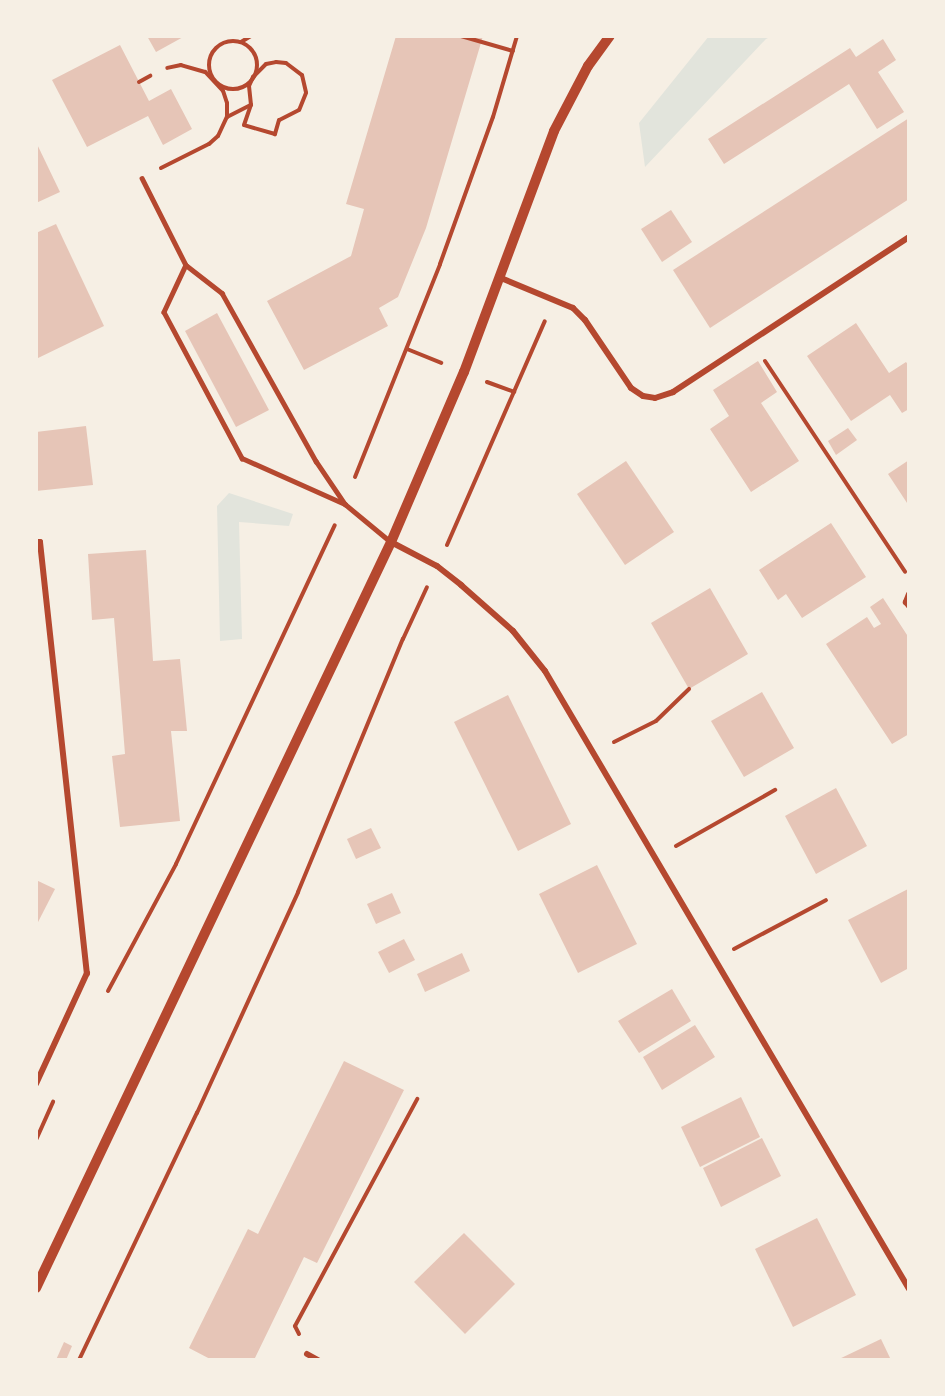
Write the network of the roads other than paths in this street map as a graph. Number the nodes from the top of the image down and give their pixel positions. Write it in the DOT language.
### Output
graph roads {
  1 [pos="610,36"];
  2 [pos="142,178"];
  3 [pos="909,237"];
  4 [pos="186,265"];
  5 [pos="501,278"];
  6 [pos="345,504"];
  7 [pos="36,542"];
  8 [pos="391,542"];
  9 [pos="909,594"];
  10 [pos="909,606"];
  11 [pos="36,1084"];
  12 [pos="36,1288"];
  13 [pos="909,1289"];
  14 [pos="307,1354"];
  15 [pos="318,1360"];
  1 -- 5 [label="street"];
  2 -- 4 [label="lane"];
  3 -- 5 [label="street"];
  4 -- 6 [label="lane"];
  4 -- 6 [label="lane"];
  5 -- 8 [label="street"];
  6 -- 8 [label="lane"];
  7 -- 11 [label="street"];
  8 -- 12 [label="street"];
  8 -- 13 [label="street"];
  9 -- 10 [label="street"];
  14 -- 15 [label="street"];
}
